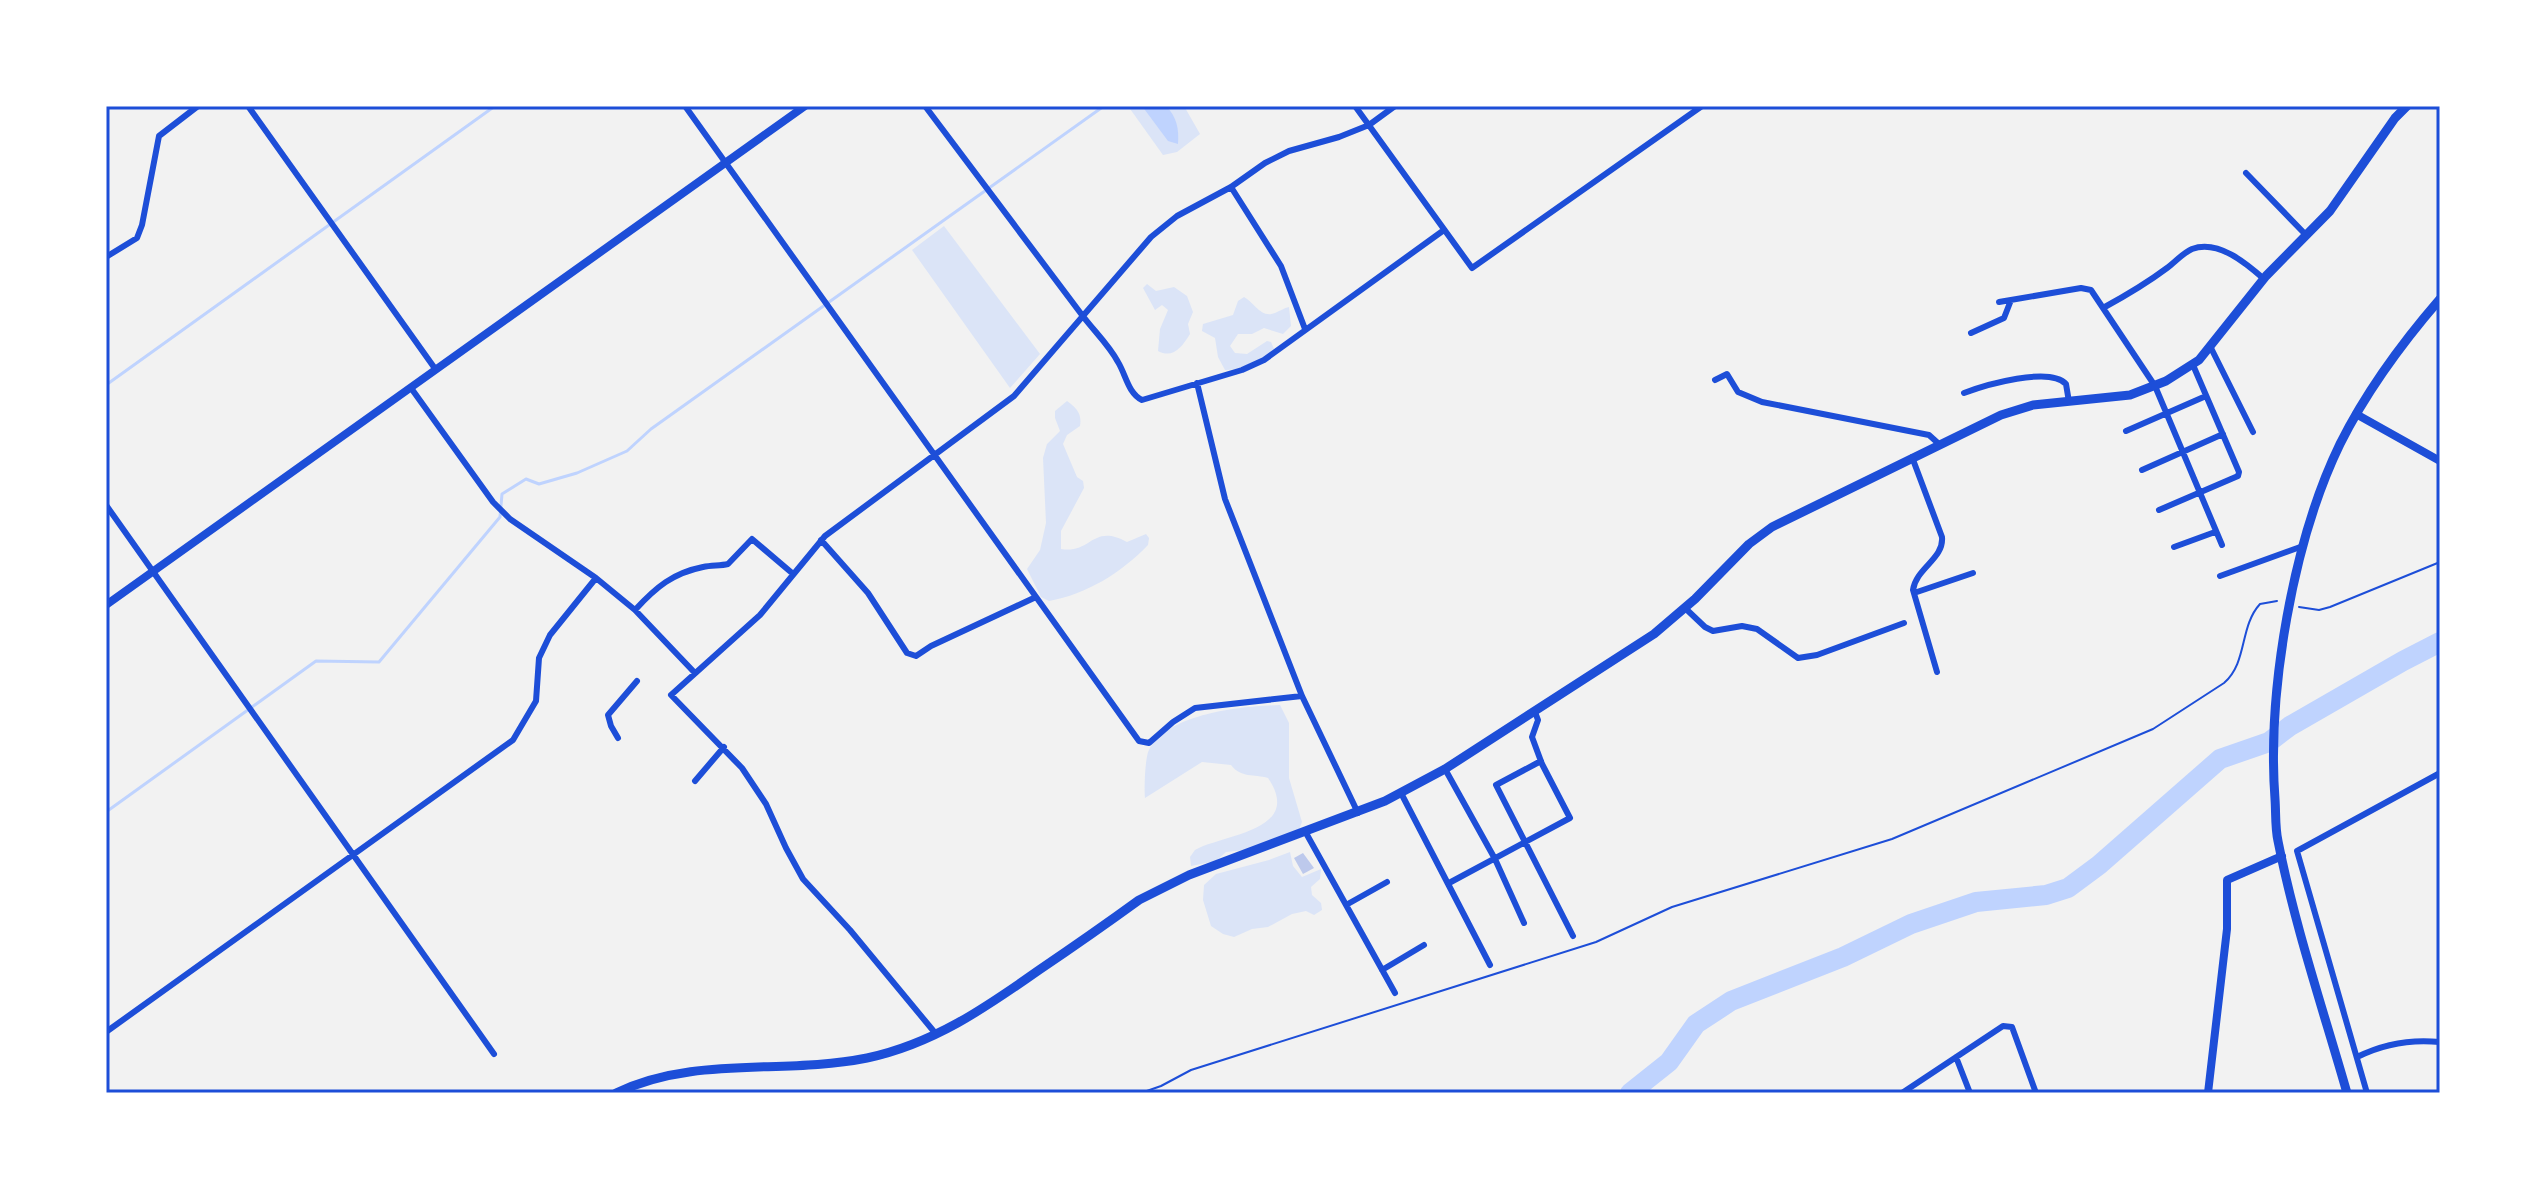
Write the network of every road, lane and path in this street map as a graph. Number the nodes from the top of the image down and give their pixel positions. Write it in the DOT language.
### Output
graph roads {
  1 [pos="198,106"];
  2 [pos="248,106"];
  3 [pos="685,106"];
  4 [pos="805,106"];
  5 [pos="925,106"];
  6 [pos="1355,106"];
  7 [pos="1395,106"];
  8 [pos="1702,106"];
  9 [pos="2407,106"];
  10 [pos="1369,125"];
  11 [pos="726,163"];
  12 [pos="2246,173"];
  13 [pos="1231,187"];
  14 [pos="2440,196"];
  15 [pos="2440,203"];
  16 [pos="1444,230"];
  17 [pos="2306,235"];
  18 [pos="106,257"];
  19 [pos="2264,279"];
  20 [pos="2440,299"];
  21 [pos="2011,300"];
  22 [pos="1999,302"];
  23 [pos="2103,308"];
  24 [pos="1082,315"];
  25 [pos="1305,329"];
  26 [pos="1971,333"];
  27 [pos="2211,348"];
  28 [pos="2193,365"];
  29 [pos="436,370"];
  30 [pos="1715,380"];
  31 [pos="1197,383"];
  32 [pos="2155,386"];
  33 [pos="411,388"];
  34 [pos="1964,393"];
  35 [pos="2206,396"];
  36 [pos="2069,402"];
  37 [pos="2356,414"];
  38 [pos="2166,415"];
  39 [pos="2126,431"];
  40 [pos="2253,432"];
  41 [pos="2223,434"];
  42 [pos="1939,444"];
  43 [pos="935,454"];
  44 [pos="2182,454"];
  45 [pos="1912,457"];
  46 [pos="2440,461"];
  47 [pos="2142,470"];
  48 [pos="2199,492"];
  49 [pos="106,505"];
  50 [pos="2159,510"];
  51 [pos="2215,532"];
  52 [pos="821,540"];
  53 [pos="2222,545"];
  54 [pos="2305,546"];
  55 [pos="2174,547"];
  56 [pos="2440,562"];
  57 [pos="153,572"];
  58 [pos="792,573"];
  59 [pos="1973,573"];
  60 [pos="2220,576"];
  61 [pos="596,578"];
  62 [pos="1914,593"];
  63 [pos="1036,597"];
  64 [pos="2277,601"];
  65 [pos="106,605"];
  66 [pos="2299,607"];
  67 [pos="1685,608"];
  68 [pos="635,610"];
  69 [pos="1904,623"];
  70 [pos="694,672"];
  71 [pos="1937,672"];
  72 [pos="637,681"];
  73 [pos="1302,696"];
  74 [pos="1535,712"];
  75 [pos="618,738"];
  76 [pos="724,747"];
  77 [pos="1541,761"];
  78 [pos="1445,769"];
  79 [pos="2440,773"];
  80 [pos="695,781"];
  81 [pos="1401,793"];
  82 [pos="1358,813"];
  83 [pos="1306,833"];
  84 [pos="1524,843"];
  85 [pos="355,854"];
  86 [pos="2282,856"];
  87 [pos="1495,859"];
  88 [pos="1387,882"];
  89 [pos="1449,883"];
  90 [pos="1346,905"];
  91 [pos="1524,923"];
  92 [pos="1573,936"];
  93 [pos="1424,945"];
  94 [pos="1490,965"];
  95 [pos="1382,970"];
  96 [pos="1395,993"];
  97 [pos="106,1032"];
  98 [pos="937,1036"];
  99 [pos="2440,1042"];
  100 [pos="494,1054"];
  101 [pos="1956,1057"];
  102 [pos="2357,1057"];
  103 [pos="1905,1092"];
  104 [pos="616,1093"];
  105 [pos="1141,1093"];
  106 [pos="1970,1093"];
  107 [pos="2036,1093"];
  108 [pos="2208,1093"];
  109 [pos="2347,1093"];
  110 [pos="2367,1093"];
  1 -- 18 [label="street"];
  2 -- 29 [label="street"];
  3 -- 11 [label="street"];
  4 -- 11 [label="street"];
  5 -- 24 [label="street"];
  6 -- 10 [label="street"];
  7 -- 10 [label="street"];
  8 -- 16 [label="street"];
  9 -- 17 [label="main road"];
  10 -- 13 [label="street"];
  10 -- 16 [label="street"];
  11 -- 29 [label="street"];
  11 -- 43 [label="street"];
  12 -- 17 [label="street"];
  13 -- 24 [label="street"];
  13 -- 25 [label="street"];
  14 -- 15 [label="street"];
  16 -- 25 [label="street"];
  17 -- 19 [label="main road"];
  19 -- 23 [label="street"];
  19 -- 27 [label="main road"];
  20 -- 37 [label="main road"];
  21 -- 22 [label="street"];
  21 -- 23 [label="street"];
  21 -- 26 [label="street"];
  23 -- 32 [label="street"];
  24 -- 31 [label="street"];
  24 -- 43 [label="street"];
  25 -- 31 [label="street"];
  27 -- 28 [label="main road"];
  27 -- 40 [label="street"];
  28 -- 32 [label="main road"];
  28 -- 35 [label="street"];
  29 -- 33 [label="street"];
  30 -- 42 [label="street"];
  31 -- 73 [label="street"];
  32 -- 36 [label="main road"];
  32 -- 38 [label="street"];
  33 -- 57 [label="street"];
  33 -- 61 [label="street"];
  34 -- 36 [label="street"];
  35 -- 38 [label="street"];
  35 -- 41 [label="street"];
  36 -- 42 [label="main road"];
  37 -- 46 [label="street"];
  37 -- 54 [label="main road"];
  38 -- 39 [label="street"];
  38 -- 44 [label="street"];
  41 -- 44 [label="street"];
  41 -- 48 [label="street"];
  42 -- 45 [label="main road"];
  43 -- 52 [label="street"];
  43 -- 63 [label="street"];
  44 -- 47 [label="street"];
  44 -- 48 [label="street"];
  45 -- 62 [label="street"];
  45 -- 67 [label="main road"];
  48 -- 50 [label="street"];
  48 -- 51 [label="street"];
  49 -- 57 [label="street"];
  51 -- 53 [label="street"];
  51 -- 55 [label="street"];
  52 -- 58 [label="street"];
  52 -- 63 [label="street"];
  54 -- 60 [label="street"];
  54 -- 86 [label="main road"];
  56 -- 66 [label="path"];
  57 -- 65 [label="street"];
  57 -- 85 [label="street"];
  58 -- 68 [label="street"];
  58 -- 70 [label="street"];
  59 -- 62 [label="street"];
  61 -- 68 [label="street"];
  61 -- 85 [label="street"];
  62 -- 71 [label="street"];
  63 -- 73 [label="street"];
  64 -- 105 [label="path"];
  67 -- 69 [label="street"];
  67 -- 74 [label="main road"];
  68 -- 70 [label="street"];
  70 -- 76 [label="street"];
  72 -- 75 [label="street"];
  73 -- 82 [label="street"];
  74 -- 77 [label="street"];
  74 -- 78 [label="main road"];
  76 -- 80 [label="street"];
  76 -- 98 [label="street"];
  77 -- 84 [label="street"];
  77 -- 84 [label="street"];
  78 -- 81 [label="main road"];
  78 -- 87 [label="street"];
  79 -- 102 [label="street"];
  81 -- 82 [label="main road"];
  81 -- 89 [label="street"];
  82 -- 83 [label="main road"];
  83 -- 90 [label="street"];
  83 -- 98 [label="main road"];
  84 -- 87 [label="street"];
  84 -- 92 [label="street"];
  85 -- 97 [label="street"];
  85 -- 100 [label="street"];
  86 -- 108 [label="street"];
  86 -- 109 [label="main road"];
  87 -- 89 [label="street"];
  87 -- 91 [label="street"];
  88 -- 90 [label="street"];
  89 -- 94 [label="street"];
  90 -- 95 [label="street"];
  93 -- 95 [label="street"];
  95 -- 96 [label="street"];
  98 -- 104 [label="main road"];
  99 -- 102 [label="street"];
  101 -- 103 [label="street"];
  101 -- 106 [label="street"];
  101 -- 107 [label="street"];
  102 -- 110 [label="street"];
}
